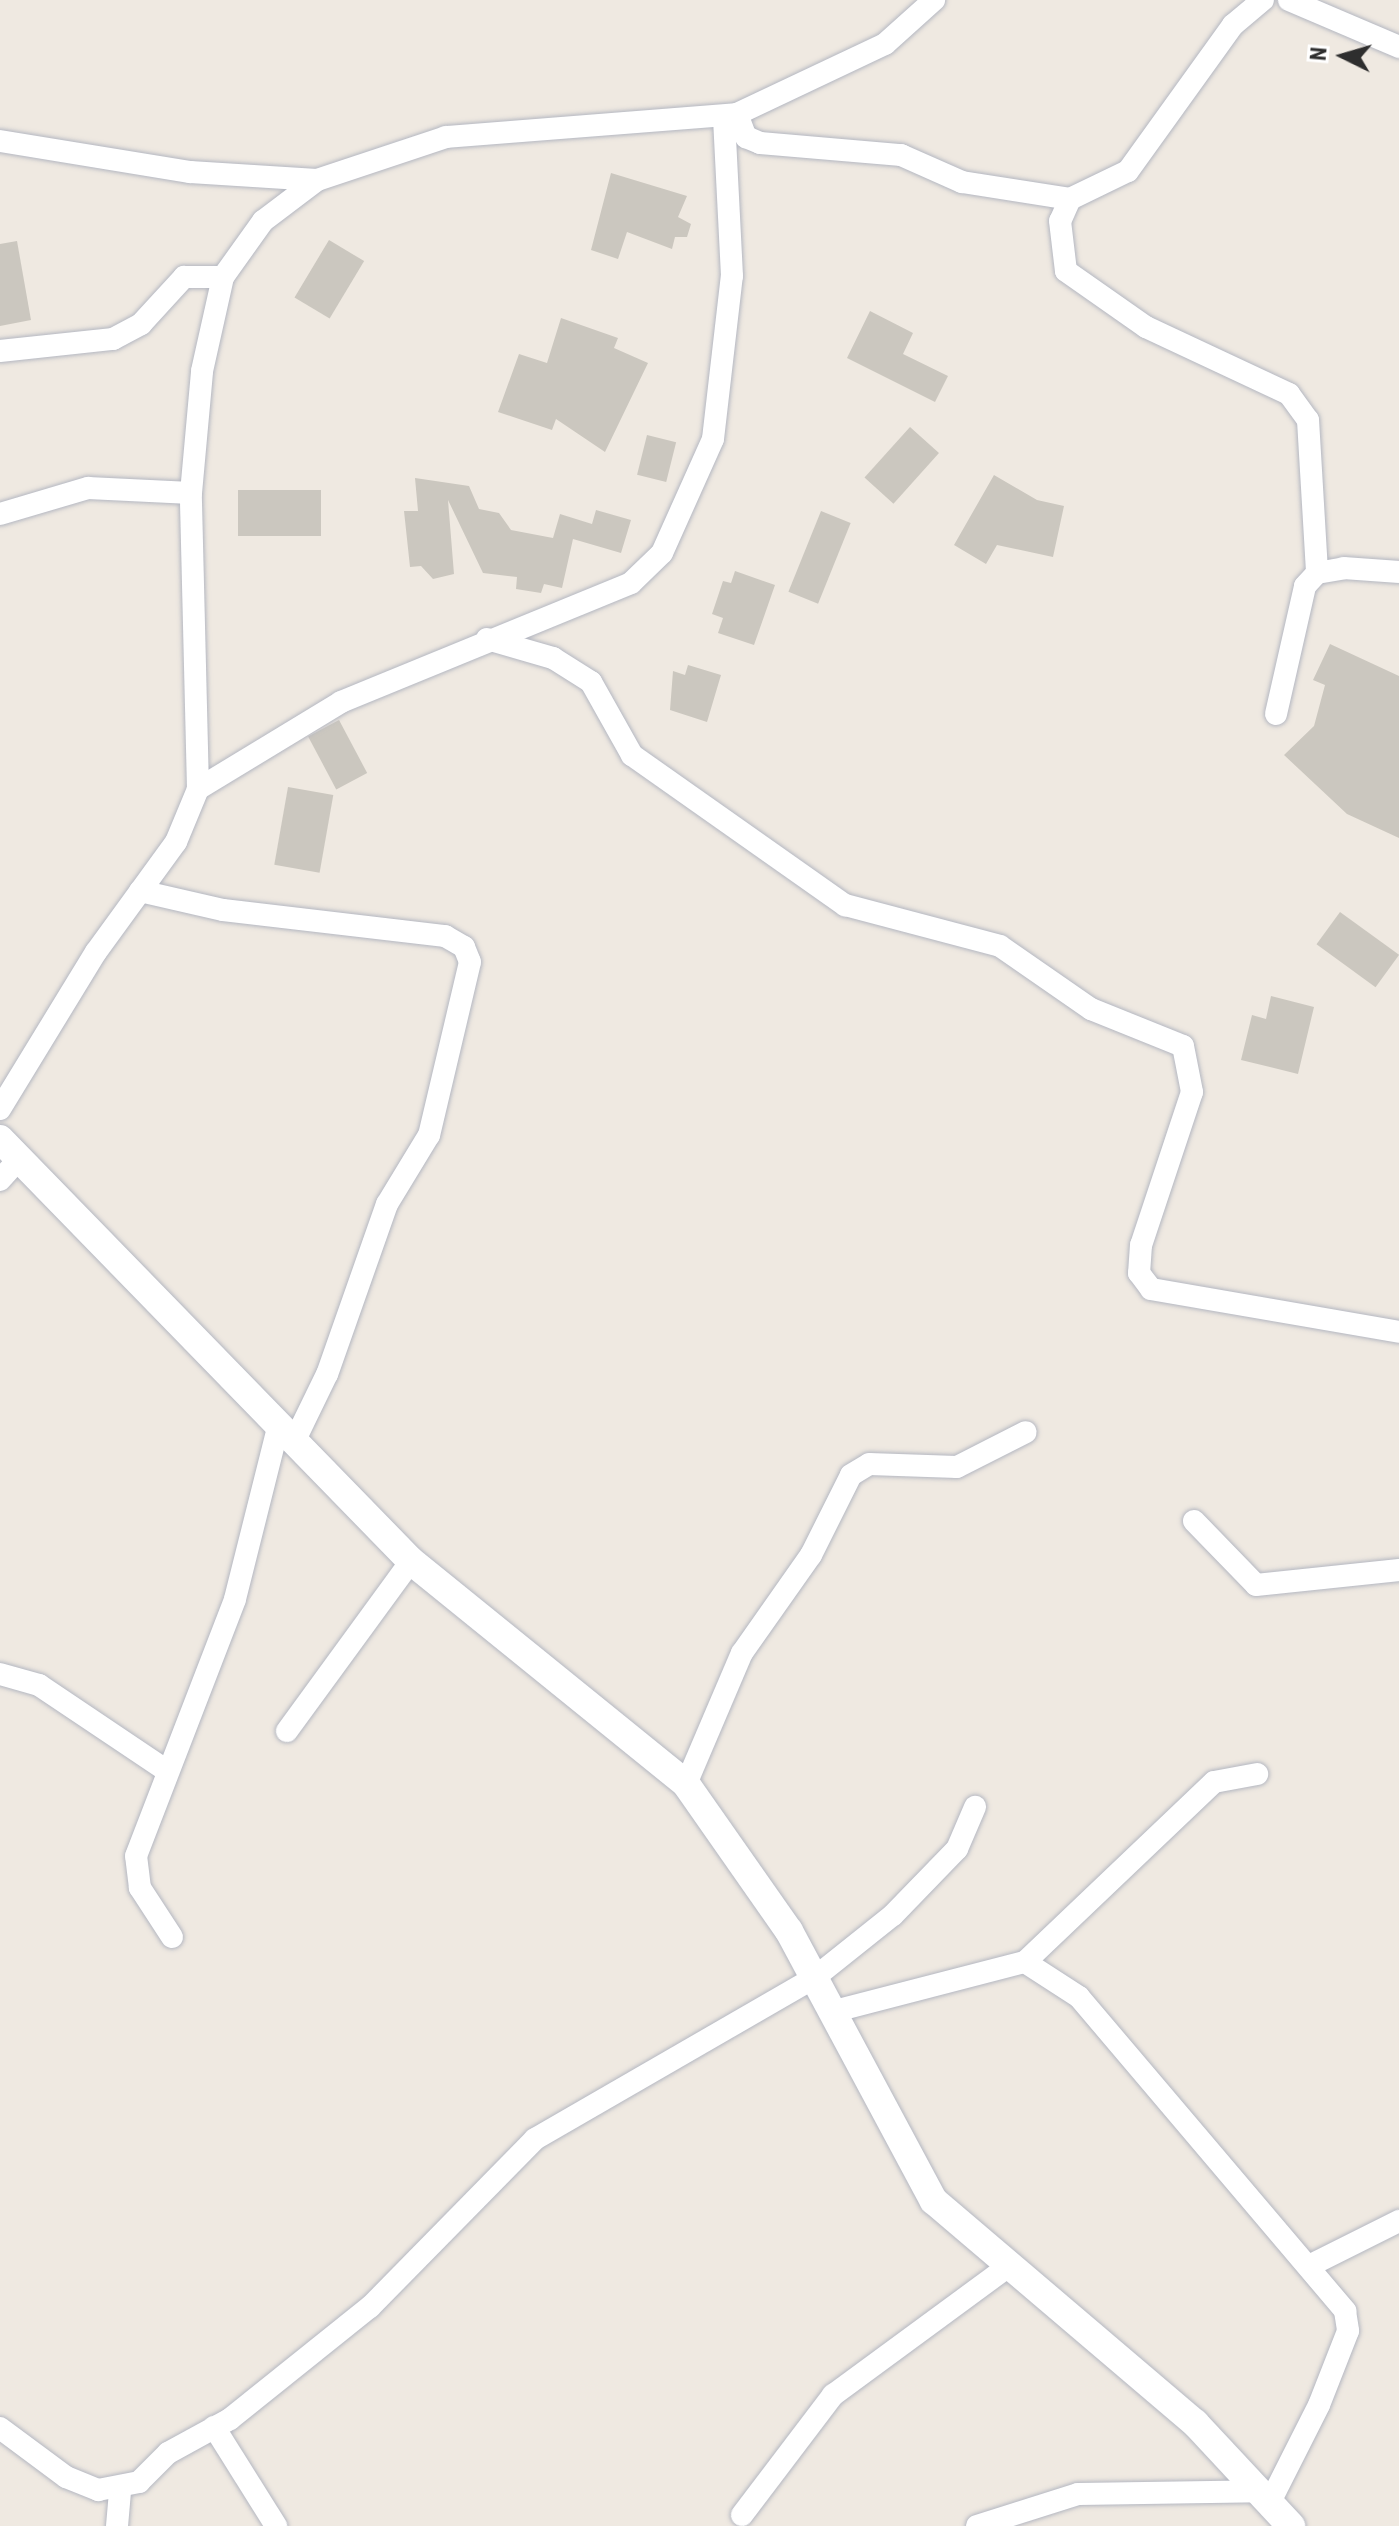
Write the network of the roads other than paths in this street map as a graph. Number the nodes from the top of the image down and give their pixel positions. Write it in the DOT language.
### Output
graph roads {
  1 [pos="934,0"];
  2 [pos="1263,0"];
  3 [pos="1289,0"];
  4 [pos="1399,47"];
  5 [pos="730,115"];
  6 [pos="0,141"];
  7 [pos="317,180"];
  8 [pos="1070,199"];
  9 [pos="223,277"];
  10 [pos="0,351"];
  11 [pos="191,493"];
  12 [pos="0,514"];
  13 [pos="1399,572"];
  14 [pos="1317,573"];
  15 [pos="487,639"];
  16 [pos="1276,714"];
  17 [pos="198,789"];
  18 [pos="140,891"];
  19 [pos="0,1109"];
  20 [pos="6,1160"];
  21 [pos="1399,1332"];
  22 [pos="287,1432"];
  23 [pos="1026,1432"];
  24 [pos="1194,1521"];
  25 [pos="411,1561"];
  26 [pos="1399,1570"];
  27 [pos="0,1674"];
  28 [pos="287,1731"];
  29 [pos="164,1769"];
  30 [pos="1257,1774"];
  31 [pos="686,1784"];
  32 [pos="975,1807"];
  33 [pos="172,1937"];
  34 [pos="1025,1962"];
  35 [pos="814,1978"];
  36 [pos="835,2011"];
  37 [pos="1399,2221"];
  38 [pos="1309,2266"];
  39 [pos="1007,2267"];
  40 [pos="214,2427"];
  41 [pos="0,2428"];
  42 [pos="120,2490"];
  43 [pos="1265,2496"];
  44 [pos="742,2515"];
  45 [pos="117,2526"];
  46 [pos="276,2526"];
  47 [pos="977,2526"];
  48 [pos="1291,2526"];
  1 -- 5 [label="street"];
  2 -- 8 [label="street"];
  3 -- 4 [label="street"];
  5 -- 7 [label="street"];
  5 -- 8 [label="street"];
  5 -- 15 [label="street"];
  6 -- 7 [label="street"];
  7 -- 9 [label="street"];
  8 -- 14 [label="street"];
  9 -- 10 [label="street"];
  9 -- 11 [label="street"];
  11 -- 12 [label="street"];
  11 -- 17 [label="street"];
  13 -- 14 [label="street"];
  14 -- 16 [label="street"];
  15 -- 17 [label="street"];
  15 -- 21 [label="street"];
  17 -- 18 [label="street"];
  18 -- 19 [label="street"];
  18 -- 22 [label="street"];
  20 -- 22 [label="street"];
  22 -- 25 [label="street"];
  22 -- 29 [label="street"];
  23 -- 31 [label="street"];
  24 -- 26 [label="street"];
  25 -- 28 [label="street"];
  25 -- 31 [label="street"];
  27 -- 29 [label="street"];
  29 -- 33 [label="street"];
  30 -- 34 [label="street"];
  31 -- 35 [label="street"];
  32 -- 35 [label="street"];
  34 -- 36 [label="street"];
  34 -- 38 [label="street"];
  35 -- 36 [label="street"];
  35 -- 40 [label="street"];
  36 -- 39 [label="street"];
  37 -- 38 [label="street"];
  38 -- 43 [label="street"];
  39 -- 43 [label="street"];
  39 -- 44 [label="street"];
  40 -- 42 [label="street"];
  40 -- 46 [label="street"];
  41 -- 42 [label="street"];
  42 -- 45 [label="street"];
  43 -- 47 [label="street"];
  43 -- 48 [label="street"];
}
